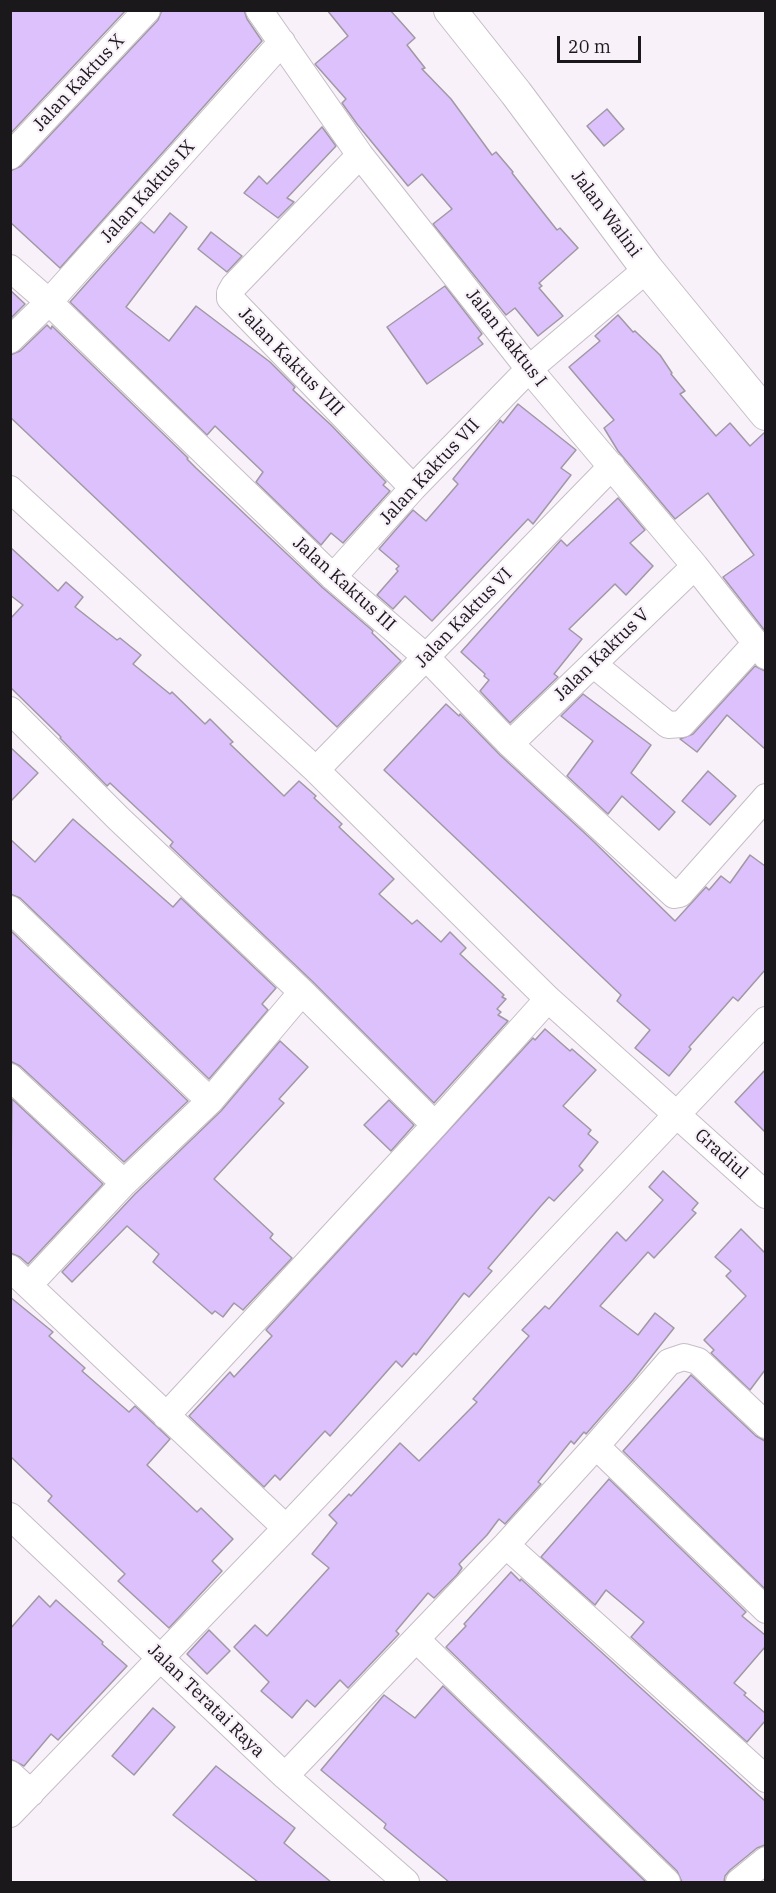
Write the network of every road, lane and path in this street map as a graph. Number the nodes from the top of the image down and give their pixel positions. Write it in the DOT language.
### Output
graph roads {
  1 [pos="147,10"];
  2 [pos="259,10"];
  3 [pos="450,10"];
  4 [pos="282,42"];
  5 [pos="360,155"];
  6 [pos="10,156"];
  7 [pos="10,268"];
  8 [pos="647,269"];
  9 [pos="50,302"];
  10 [pos="10,340"];
  11 [pos="529,369"];
  12 [pos="765,414"];
  13 [pos="612,466"];
  14 [pos="413,488"];
  15 [pos="10,489"];
  16 [pos="695,566"];
  17 [pos="333,577"];
  18 [pos="760,650"];
  19 [pos="426,657"];
  20 [pos="593,664"];
  21 [pos="10,710"];
  22 [pos="510,744"];
  23 [pos="316,770"];
  24 [pos="765,797"];
  25 [pos="10,909"];
  26 [pos="302,992"];
  27 [pos="548,999"];
  28 [pos="765,1020"];
  29 [pos="10,1077"];
  30 [pos="210,1101"];
  31 [pos="677,1114"];
  32 [pos="435,1125"];
  33 [pos="124,1183"];
  34 [pos="765,1195"];
  35 [pos="10,1268"];
  36 [pos="29,1285"];
  37 [pos="166,1416"];
  38 [pos="765,1425"];
  39 [pos="596,1446"];
  40 [pos="10,1516"];
  41 [pos="286,1528"];
  42 [pos="506,1545"];
  43 [pos="765,1610"];
  44 [pos="416,1638"];
  45 [pos="161,1658"];
  46 [pos="10,1774"];
  47 [pos="285,1776"];
  48 [pos="765,1779"];
  49 [pos="31,1793"];
  50 [pos="10,1814"];
  51 [pos="765,1860"];
  52 [pos="406,1882"];
  53 [pos="667,1882"];
  54 [pos="739,1882"];
  1 -- 6 [label="street, Jalan Kaktus X"];
  2 -- 4 [label="street, Jalan Kaktus I"];
  3 -- 8 [label="street, Jalan Walini"];
  4 -- 5 [label="street, Jalan Kaktus I"];
  4 -- 9 [label="street, Jalan Kaktus IX"];
  5 -- 11 [label="street, Jalan Kaktus I"];
  5 -- 14 [label="street, Jalan Kaktus VIII"];
  7 -- 9 [label="street, Jalan Kaktus III"];
  8 -- 11 [label="street, Jalan Kaktus VII"];
  8 -- 12 [label="street, Jalan Walini"];
  9 -- 10 [label="street, Jalan Kaktus IX"];
  9 -- 17 [label="street, Jalan Kaktus III"];
  11 -- 13 [label="street, Jalan Kaktus I"];
  11 -- 14 [label="street, Jalan Kaktus VII"];
  13 -- 16 [label="street, Jalan Kaktus I"];
  13 -- 19 [label="street, Jalan Kaktus VI"];
  14 -- 17 [label="street, Jalan Kaktus VII"];
  15 -- 23 [label="street, Gradiul"];
  16 -- 18 [label="street, Jalan Kaktus I"];
  16 -- 20 [label="street, Jalan Kaktus V"];
  17 -- 19 [label="street, Jalan Kaktus III"];
  18 -- 20 [label="street"];
  19 -- 22 [label="street, Jalan Kaktus III"];
  19 -- 23 [label="street, Jalan Kaktus VI"];
  20 -- 22 [label="street, Jalan Kaktus V"];
  21 -- 26 [label="street"];
  22 -- 24 [label="street, Jalan Kaktus III"];
  23 -- 27 [label="street, Gradiul"];
  25 -- 30 [label="street"];
  26 -- 30 [label="street"];
  26 -- 32 [label="street"];
  27 -- 31 [label="street, Gradiul"];
  27 -- 32 [label="street"];
  28 -- 31 [label="street"];
  29 -- 33 [label="street"];
  30 -- 33 [label="street"];
  31 -- 34 [label="street, Gradiul"];
  31 -- 41 [label="street"];
  32 -- 37 [label="street"];
  33 -- 36 [label="street"];
  35 -- 36 [label="street"];
  36 -- 37 [label="street"];
  37 -- 41 [label="street"];
  38 -- 39 [label="street"];
  39 -- 42 [label="street"];
  39 -- 43 [label="street"];
  40 -- 45 [label="street, Jalan Teratai Raya"];
  41 -- 45 [label="street"];
  42 -- 44 [label="street"];
  42 -- 48 [label="street"];
  44 -- 47 [label="street"];
  44 -- 53 [label="street"];
  45 -- 47 [label="street, Jalan Teratai Raya"];
  45 -- 49 [label="street"];
  46 -- 49 [label="street"];
  47 -- 52 [label="street, Jalan Teratai Raya"];
  49 -- 50 [label="street"];
  51 -- 54 [label="street"];
}
